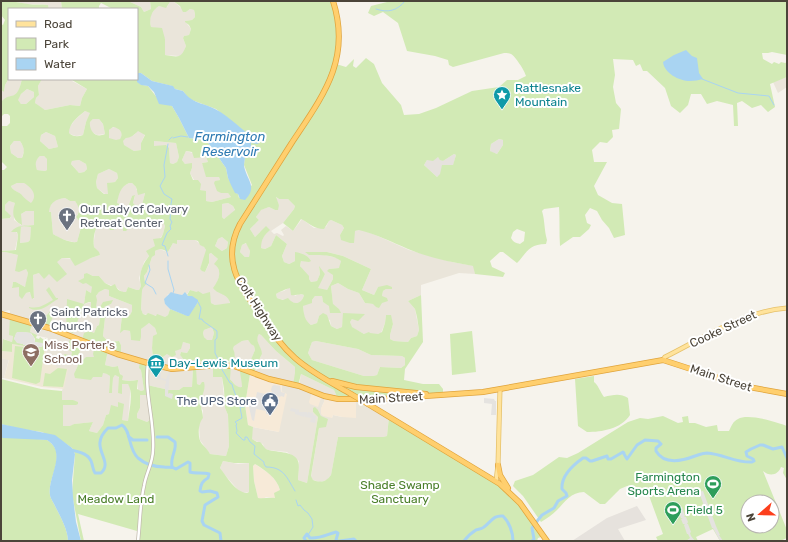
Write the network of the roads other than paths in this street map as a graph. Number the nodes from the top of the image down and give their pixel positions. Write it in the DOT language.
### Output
graph roads {
  1 [pos="333,1"];
  2 [pos="787,308"];
  3 [pos="1,314"];
  4 [pos="663,360"];
  5 [pos="148,363"];
  6 [pos="304,365"];
  7 [pos="500,389"];
  8 [pos="787,394"];
  9 [pos="443,395"];
  10 [pos="498,465"];
  11 [pos="496,481"];
  12 [pos="516,498"];
  13 [pos="138,541"];
  14 [pos="547,541"];
  1 -- 6 [label="highway, Colt Highway"];
  2 -- 4 [label="main road, Cooke Street"];
  3 -- 5 [label="highway, Main Street"];
  4 -- 7 [label="highway, Main Street"];
  4 -- 8 [label="highway, Main Street"];
  5 -- 9 [label="highway, Main Street"];
  5 -- 13 [label="street"];
  6 -- 9 [label="highway"];
  6 -- 11 [label="highway, Colt Highway, bridge"];
  7 -- 9 [label="highway, Main Street"];
  7 -- 10 [label="main road"];
  10 -- 11 [label="main road"];
  10 -- 12 [label="highway"];
  11 -- 12 [label="highway, Colt Highway"];
  12 -- 14 [label="highway"];
}
